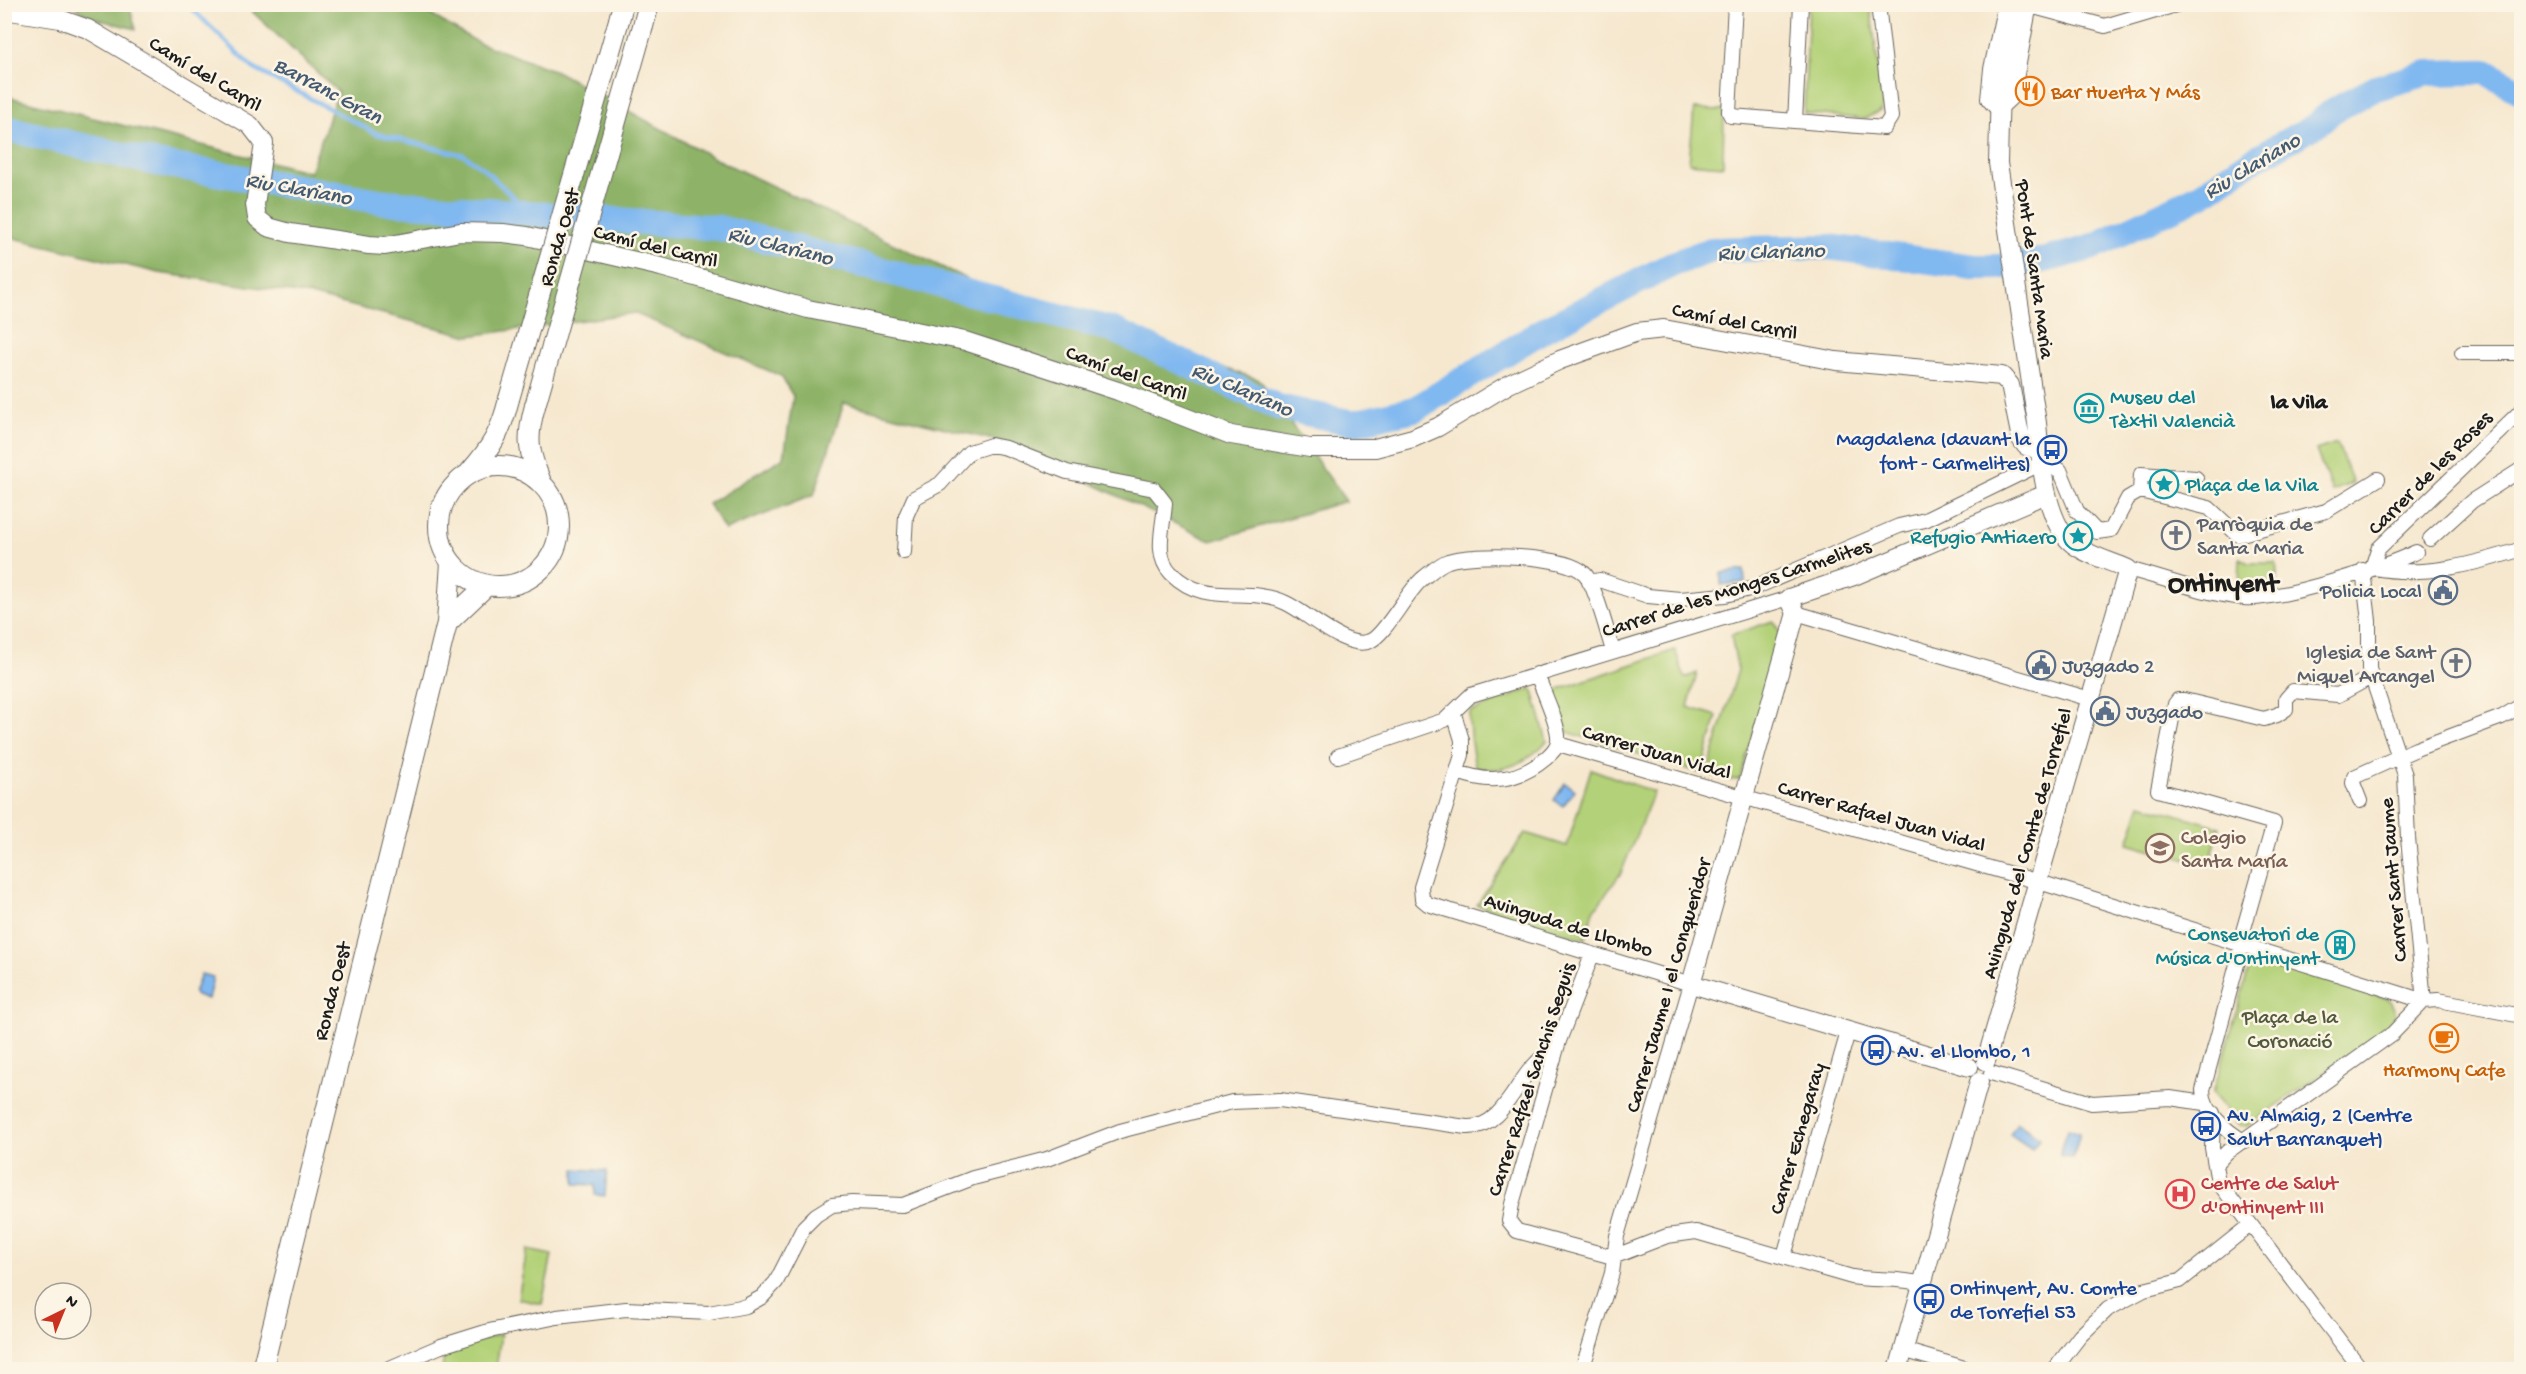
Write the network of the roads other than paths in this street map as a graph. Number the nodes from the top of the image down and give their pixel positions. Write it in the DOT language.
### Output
graph roads {
  1 [pos="649,4"];
  2 [pos="1735,4"];
  3 [pos="1801,4"];
  4 [pos="1878,4"];
  5 [pos="2005,4"];
  6 [pos="2179,4"];
  7 [pos="2026,5"];
  8 [pos="4,10"];
  9 [pos="621,12"];
  10 [pos="1997,115"];
  11 [pos="1795,121"];
  12 [pos="2462,353"];
  13 [pos="2522,353"];
  14 [pos="2522,410"];
  15 [pos="2040,457"];
  16 [pos="2522,469"];
  17 [pos="470,472"];
  18 [pos="2378,479"];
  19 [pos="541,482"];
  20 [pos="2140,491"];
  21 [pos="2046,494"];
  22 [pos="2194,504"];
  23 [pos="2430,539"];
  24 [pos="2522,549"];
  25 [pos="904,552"];
  26 [pos="2416,552"];
  27 [pos="451,562"];
  28 [pos="2128,569"];
  29 [pos="2368,569"];
  30 [pos="1589,582"];
  31 [pos="487,585"];
  32 [pos="1793,605"];
  33 [pos="447,623"];
  34 [pos="1613,651"];
  35 [pos="1537,674"];
  36 [pos="2371,676"];
  37 [pos="2091,699"];
  38 [pos="2522,705"];
  39 [pos="1454,714"];
  40 [pos="1558,744"];
  41 [pos="1338,756"];
  42 [pos="2399,756"];
  43 [pos="1458,772"];
  44 [pos="1745,798"];
  45 [pos="2361,801"];
  46 [pos="2039,882"];
  47 [pos="2240,942"];
  48 [pos="1592,955"];
  49 [pos="1691,984"];
  50 [pos="2387,988"];
  51 [pos="2424,1000"];
  52 [pos="2522,1016"];
  53 [pos="2408,1019"];
  54 [pos="1848,1032"];
  55 [pos="1559,1041"];
  56 [pos="1981,1071"];
  57 [pos="2208,1108"];
  58 [pos="2244,1141"];
  59 [pos="2215,1165"];
  60 [pos="2250,1225"];
  61 [pos="1785,1256"];
  62 [pos="1613,1257"];
  63 [pos="1923,1284"];
  64 [pos="1903,1350"];
  65 [pos="262,1370"];
  66 [pos="385,1370"];
  67 [pos="1582,1370"];
  68 [pos="1898,1370"];
  69 [pos="1971,1370"];
  70 [pos="2054,1370"];
  71 [pos="2362,1370"];
  1 -- 19 [label="main road, Ronda Oest, bridge"];
  2 -- 11 [label="street"];
  3 -- 11 [label="street"];
  4 -- 11 [label="street"];
  5 -- 10 [label="street"];
  6 -- 7 [label="street"];
  7 -- 10 [label="street, Pont de Santa Maria"];
  8 -- 15 [label="street, Camí del Carril"];
  9 -- 17 [label="main road, Ronda Oest, bridge"];
  10 -- 15 [label="street, Pont de Santa Maria"];
  12 -- 13 [label="street"];
  14 -- 29 [label="street, Carrer de les Roses"];
  15 -- 20 [label="street"];
  15 -- 21 [label="street, Pont de Santa Maria"];
  15 -- 30 [label="street, Carrer de les Monges Carmelites"];
  16 -- 23 [label="street"];
  17 -- 19 [label="main road"];
  17 -- 27 [label="main road"];
  18 -- 22 [label="street"];
  19 -- 31 [label="main road"];
  20 -- 22 [label="street"];
  20 -- 22 [label="street"];
  21 -- 28 [label="street, Pont de Santa Maria"];
  21 -- 32 [label="street, Carrer de les Monges Carmelites"];
  24 -- 29 [label="street"];
  25 -- 30 [label="street"];
  26 -- 29 [label="street"];
  27 -- 31 [label="main road"];
  27 -- 33 [label="main road, Ronda Oest"];
  28 -- 29 [label="street"];
  28 -- 37 [label="street, Avinguda del Comte de Torrefiel"];
  29 -- 36 [label="street, Carrer Sant Jaume"];
  30 -- 34 [label="street"];
  31 -- 33 [label="main road"];
  32 -- 34 [label="street, Carrer de les Monges Carmelites"];
  32 -- 37 [label="street"];
  32 -- 44 [label="street, Carrer Jaume I el Conqueridor"];
  33 -- 65 [label="main road, Ronda Oest"];
  34 -- 35 [label="street, Carrer de les Monges Carmelites"];
  35 -- 39 [label="street"];
  35 -- 40 [label="street"];
  36 -- 42 [label="street, Carrer Sant Jaume"];
  36 -- 47 [label="street"];
  37 -- 46 [label="street, Avinguda del Comte de Torrefiel"];
  38 -- 42 [label="street"];
  39 -- 41 [label="street"];
  39 -- 43 [label="street, Avinguda de Llombo"];
  40 -- 43 [label="street"];
  40 -- 44 [label="street, Carrer Juan Vidal"];
  42 -- 45 [label="street"];
  42 -- 51 [label="street, Carrer Sant Jaume"];
  43 -- 48 [label="street, Avinguda de Llombo"];
  44 -- 46 [label="street, Carrer Rafael Juan Vidal"];
  44 -- 49 [label="street, Carrer Jaume I el Conqueridor"];
  46 -- 47 [label="street, Carrer Rafael Juan Vidal"];
  46 -- 56 [label="street, Avinguda del Comte de Torrefiel"];
  47 -- 50 [label="street, Carrer Rafael Juan Vidal"];
  47 -- 57 [label="street"];
  48 -- 49 [label="street, Avinguda de Llombo"];
  48 -- 55 [label="street, Carrer Rafael Sanchis Seguis"];
  49 -- 54 [label="street, Avinguda de Llombo"];
  49 -- 62 [label="street, Carrer Jaume I el Conqueridor"];
  50 -- 51 [label="street, Carrer Rafael Juan Vidal"];
  50 -- 53 [label="street"];
  51 -- 52 [label="street, Carrer Rafael Juan Vidal"];
  51 -- 53 [label="street"];
  53 -- 58 [label="street"];
  54 -- 56 [label="street, Avinguda de Llombo"];
  54 -- 61 [label="street, Carrer Echegaray"];
  55 -- 62 [label="street, Carrer Rafael Sanchis Seguis"];
  55 -- 66 [label="street"];
  56 -- 57 [label="street"];
  56 -- 63 [label="street, Avinguda del Comte de Torrefiel"];
  57 -- 58 [label="street"];
  57 -- 59 [label="street"];
  58 -- 59 [label="street"];
  59 -- 60 [label="street"];
  60 -- 70 [label="street"];
  60 -- 71 [label="street"];
  61 -- 62 [label="street"];
  61 -- 63 [label="street"];
  62 -- 67 [label="street, Carrer Jaume I el Conqueridor"];
  63 -- 64 [label="street, Avinguda del Comte de Torrefiel"];
  64 -- 68 [label="street, Avinguda del Comte de Torrefiel"];
  64 -- 69 [label="street"];
}
